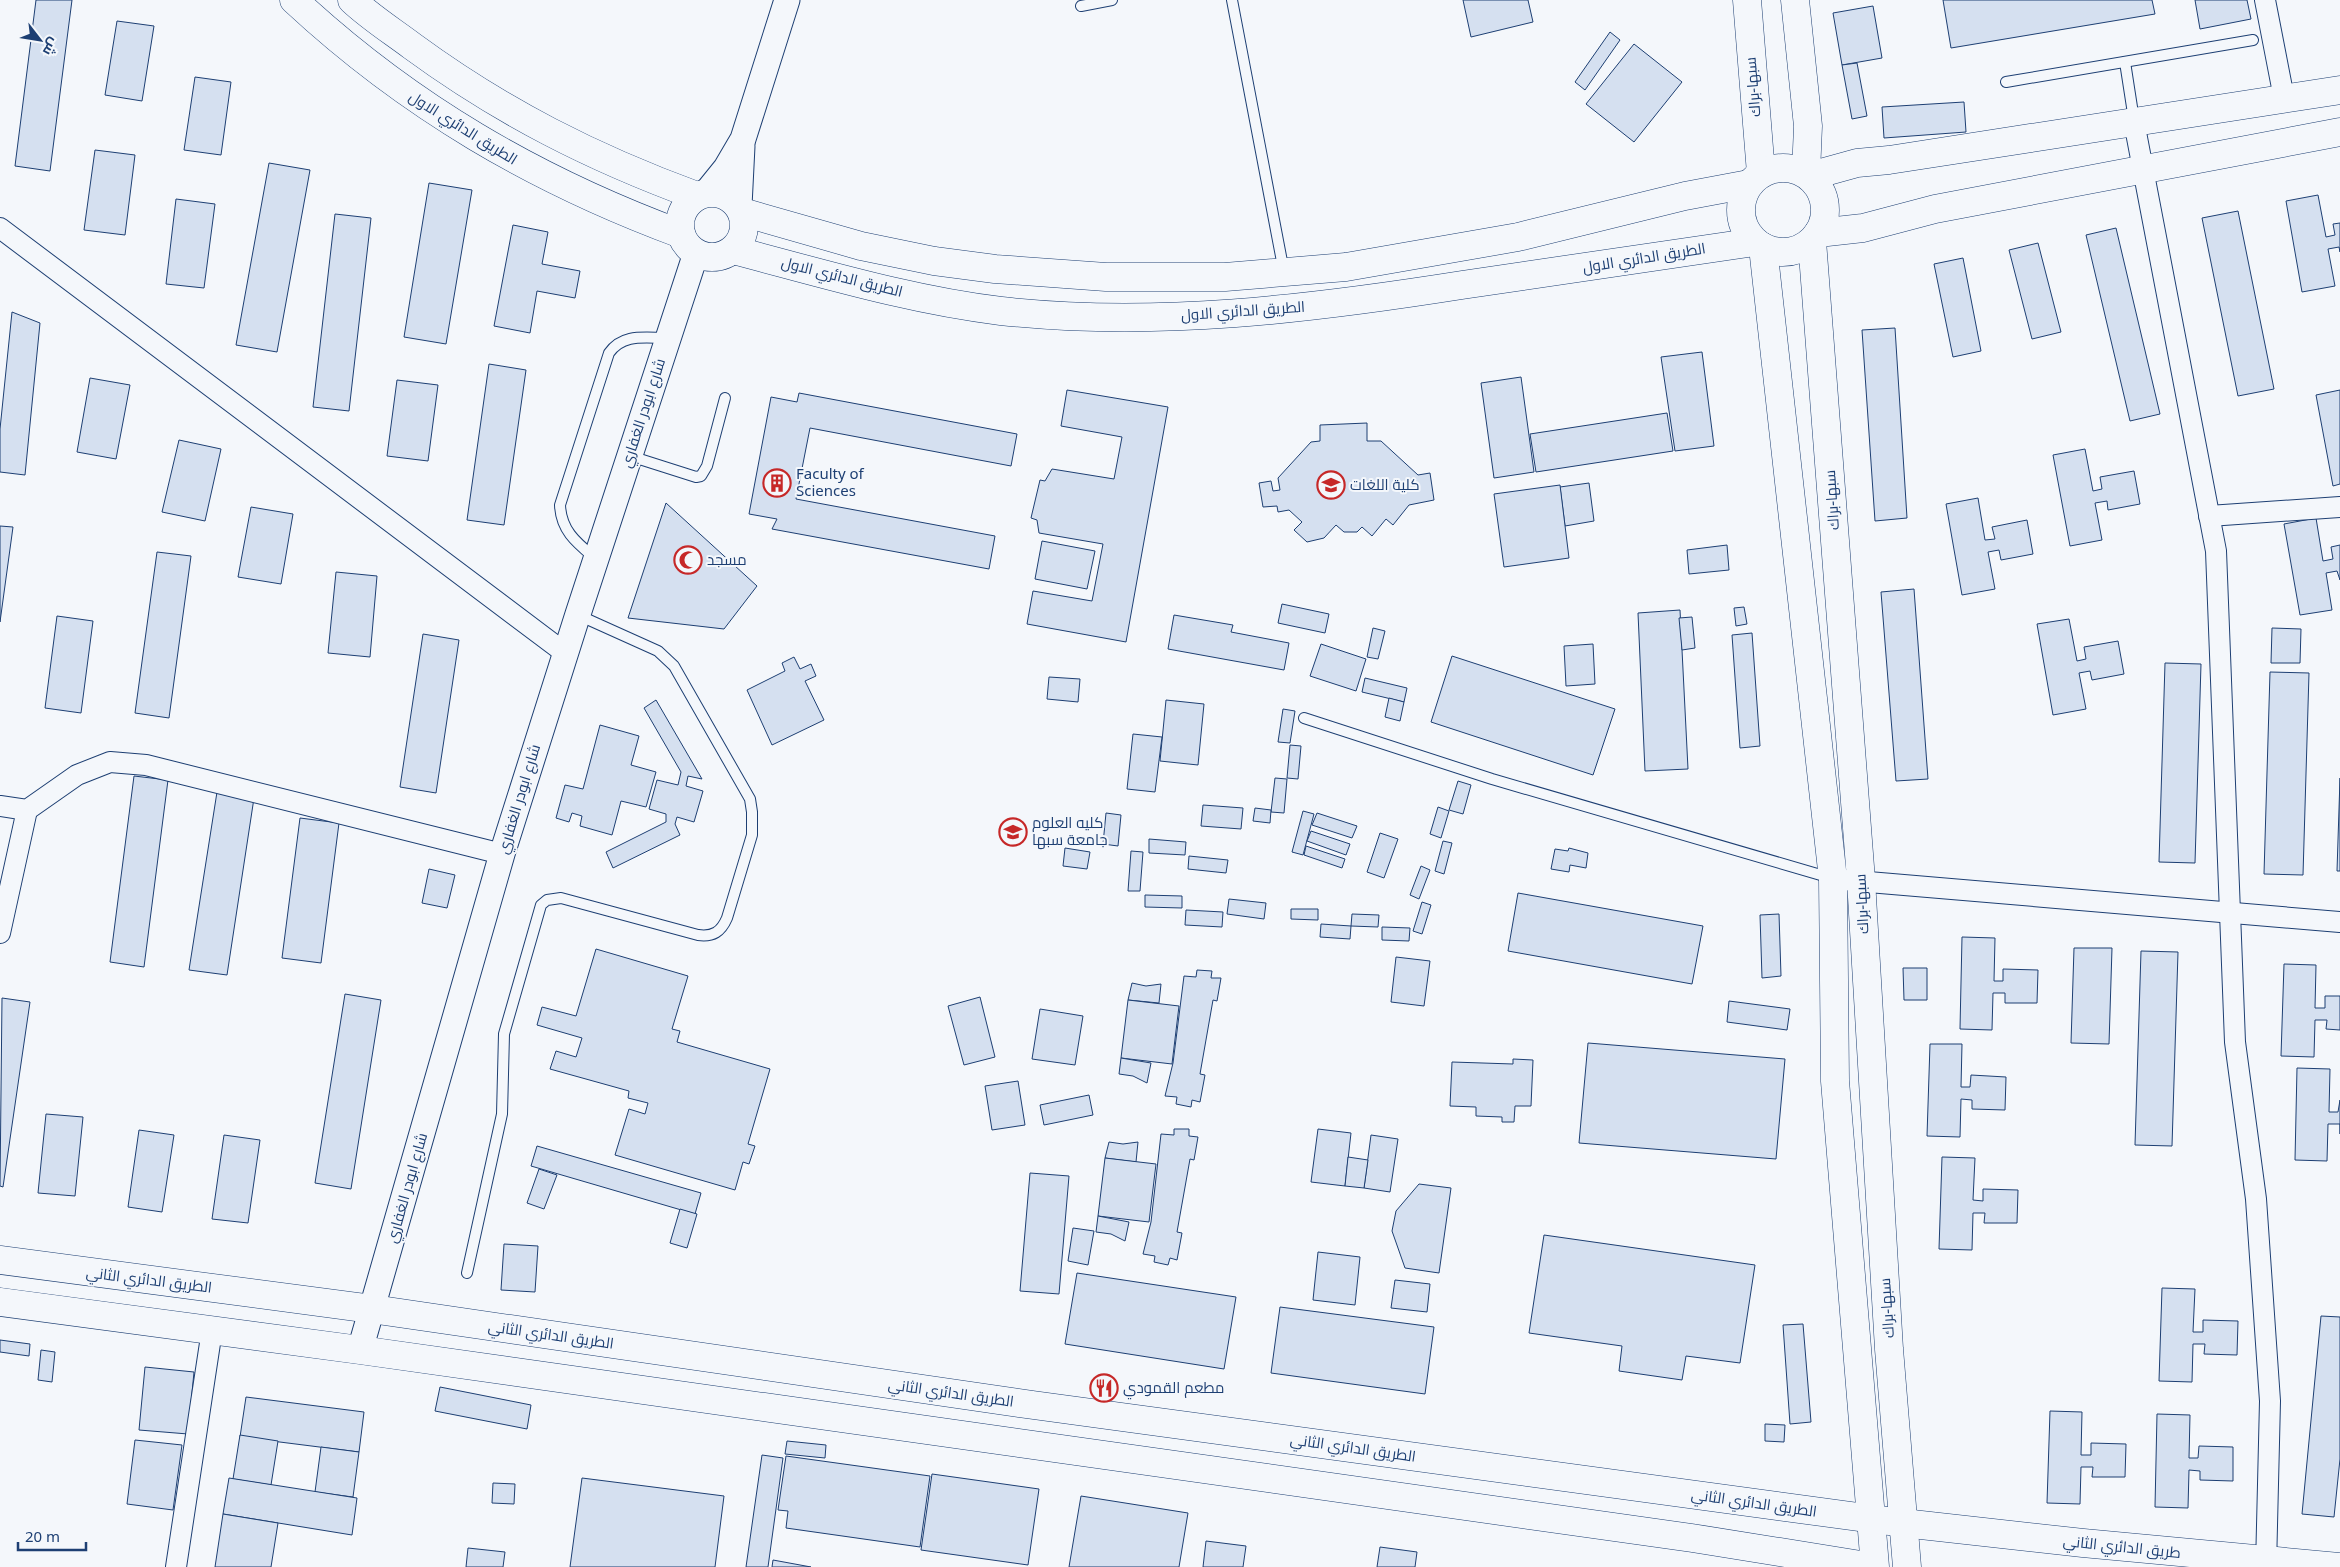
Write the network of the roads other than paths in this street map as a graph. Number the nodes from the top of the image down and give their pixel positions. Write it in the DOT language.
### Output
graph roads {
  1 [pos="294,0"];
  2 [pos="352,0"];
  3 [pos="787,0"];
  4 [pos="1112,0"];
  5 [pos="1232,0"];
  6 [pos="1747,0"];
  7 [pos="1795,0"];
  8 [pos="2265,0"];
  9 [pos="1081,6"];
  10 [pos="2253,40"];
  11 [pos="2125,62"];
  12 [pos="2006,82"];
  13 [pos="2340,90"];
  14 [pos="2284,98"];
  15 [pos="2134,122"];
  16 [pos="2340,132"];
  17 [pos="743,139"];
  18 [pos="2144,169"];
  19 [pos="1808,174"];
  20 [pos="1755,178"];
  21 [pos="701,195"];
  22 [pos="740,209"];
  23 [pos="0,228"];
  24 [pos="1815,237"];
  25 [pos="689,244"];
  26 [pos="1759,244"];
  27 [pos="733,250"];
  28 [pos="1284,273"];
  29 [pos="667,338"];
  30 [pos="725,398"];
  31 [pos="629,456"];
  32 [pos="2340,507"];
  33 [pos="2209,516"];
  34 [pos="596,558"];
  35 [pos="578,614"];
  36 [pos="565,654"];
  37 [pos="1304,718"];
  38 [pos="0,806"];
  39 [pos="27,810"];
  40 [pos="502,854"];
  41 [pos="1833,879"];
  42 [pos="1861,880"];
  43 [pos="2228,911"];
  44 [pos="2340,922"];
  45 [pos="0,932"];
  46 [pos="0,1260"];
  47 [pos="467,1273"];
  48 [pos="0,1302"];
  49 [pos="372,1309"];
  50 [pos="212,1330"];
  51 [pos="360,1350"];
  52 [pos="1871,1519"];
  53 [pos="1904,1523"];
  54 [pos="2266,1564"];
  55 [pos="176,1567"];
  56 [pos="1874,1567"];
  57 [pos="1908,1567"];
  58 [pos="2340,1567"];
  1 -- 25 [label="main road, الطريق الدائري الاول"];
  2 -- 21 [label="main road"];
  3 -- 17 [label="street"];
  4 -- 9 [label="lane"];
  5 -- 28 [label="lane"];
  6 -- 20 [label="main road, سبها-براك"];
  7 -- 19 [label="main road"];
  8 -- 14 [label="street"];
  10 -- 11 [label="lane"];
  11 -- 12 [label="lane"];
  11 -- 15 [label="lane"];
  13 -- 14 [label="main road"];
  14 -- 15 [label="main road"];
  15 -- 18 [label="street"];
  15 -- 19 [label="main road"];
  16 -- 18 [label="main road"];
  17 -- 21 [label="street"];
  17 -- 22 [label="street"];
  18 -- 24 [label="main road"];
  18 -- 33 [label="street"];
  19 -- 20 [label="main road"];
  19 -- 24 [label="main road"];
  20 -- 26 [label="main road"];
  20 -- 28 [label="main road"];
  21 -- 22 [label="main road"];
  21 -- 25 [label="main road"];
  22 -- 27 [label="main road"];
  22 -- 28 [label="main road"];
  23 -- 36 [label="street"];
  24 -- 26 [label="main road"];
  24 -- 42 [label="main road, سبها-براك"];
  25 -- 27 [label="main road"];
  25 -- 29 [label="street, شارع ابودر الغفاري"];
  26 -- 27 [label="main road, الطريق الدائري الاول"];
  26 -- 41 [label="main road, سبها-براك"];
  29 -- 31 [label="street, شارع ابودر الغفاري"];
  29 -- 34 [label="lane"];
  30 -- 31 [label="lane"];
  31 -- 34 [label="street, شارع ابودر الغفاري"];
  32 -- 33 [label="street"];
  33 -- 43 [label="street"];
  34 -- 35 [label="street, شارع ابودر الغفاري"];
  35 -- 36 [label="street, شارع ابودر الغفاري"];
  35 -- 47 [label="lane"];
  36 -- 40 [label="street, شارع ابودر الغفاري"];
  37 -- 41 [label="lane"];
  38 -- 39 [label="street"];
  39 -- 40 [label="street"];
  39 -- 45 [label="street"];
  40 -- 49 [label="street, شارع ابودر الغفاري"];
  41 -- 42 [label="street"];
  41 -- 52 [label="main road, سبها-براك"];
  42 -- 43 [label="street"];
  42 -- 53 [label="main road, سبها-براك"];
  43 -- 44 [label="street"];
  43 -- 54 [label="street"];
  46 -- 49 [label="main road, الطريق الدائري الثاني"];
  48 -- 50 [label="main road"];
  49 -- 51 [label="street, شارع ابودر الغفاري"];
  49 -- 52 [label="main road, الطريق الدائري الثاني"];
  50 -- 51 [label="main road"];
  50 -- 55 [label="street"];
  51 -- 56 [label="main road"];
  52 -- 53 [label="main road, الطريق الدائري الثاني"];
  52 -- 56 [label="main road, سبها-براك"];
  53 -- 54 [label="main road, طريق الدائري الثاني"];
  53 -- 57 [label="main road, سبها-براك"];
  54 -- 58 [label="main road, طريق الدائري الثاني"];
}
